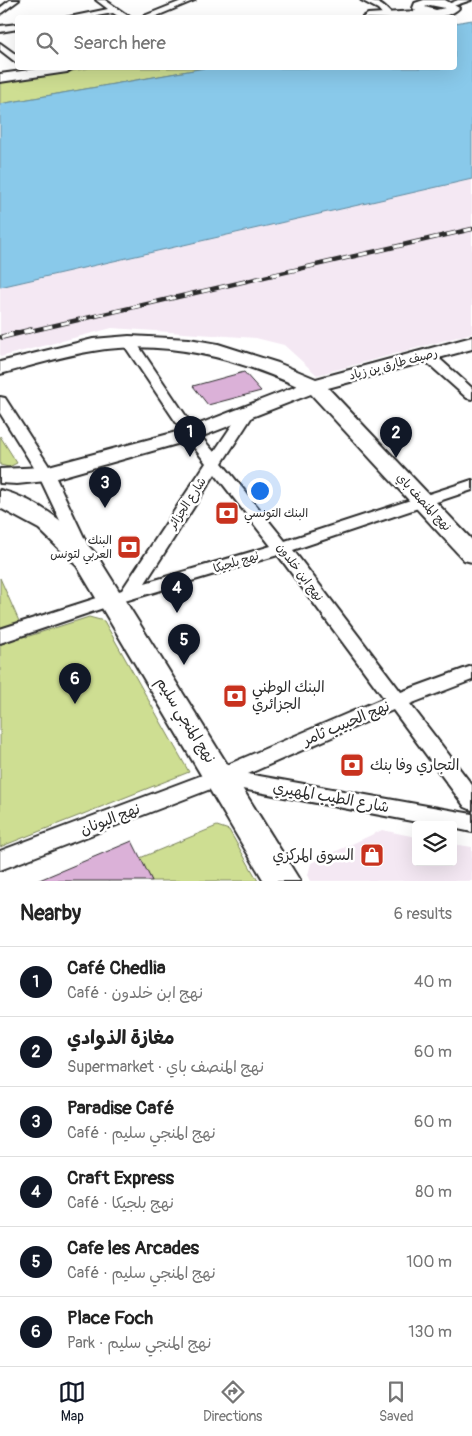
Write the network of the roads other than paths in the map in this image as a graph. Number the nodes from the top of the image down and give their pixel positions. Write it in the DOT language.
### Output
graph roads {
  1 [pos="15,0"];
  2 [pos="100,0"];
  3 [pos="191,0"];
  4 [pos="365,0"];
  5 [pos="467,0"];
  6 [pos="423,2"];
  7 [pos="446,3"];
  8 [pos="114,10"];
  9 [pos="0,12"];
  10 [pos="435,13"];
  11 [pos="387,14"];
  12 [pos="86,15"];
  13 [pos="122,15"];
  14 [pos="151,15"];
  15 [pos="381,15"];
  16 [pos="15,27"];
  17 [pos="0,30"];
  18 [pos="15,44"];
  19 [pos="0,47"];
  20 [pos="15,59"];
  21 [pos="29,70"];
  22 [pos="0,78"];
  23 [pos="129,342"];
  24 [pos="472,343"];
  25 [pos="427,355"];
  26 [pos="0,368"];
  27 [pos="314,386"];
  28 [pos="472,395"];
  29 [pos="0,401"];
  30 [pos="248,412"];
  31 [pos="191,434"];
  32 [pos="213,462"];
  33 [pos="46,474"];
  34 [pos="0,476"];
  35 [pos="472,485"];
  36 [pos="0,498"];
  37 [pos="423,502"];
  38 [pos="282,548"];
  39 [pos="472,554"];
  40 [pos="87,560"];
  41 [pos="120,597"];
  42 [pos="0,636"];
  43 [pos="472,673"];
  44 [pos="396,701"];
  45 [pos="220,777"];
  46 [pos="472,802"];
  47 [pos="472,823"];
  48 [pos="0,861"];
  49 [pos="283,881"];
  1 -- 9 [label="street"];
  2 -- 8 [label="street"];
  3 -- 14 [label="street"];
  4 -- 11 [label="street"];
  5 -- 7 [label="street"];
  6 -- 7 [label="street"];
  6 -- 10 [label="street"];
  6 -- 11 [label="street"];
  7 -- 10 [label="street"];
  8 -- 12 [label="street"];
  8 -- 13 [label="street"];
  10 -- 11 [label="street"];
  11 -- 15 [label="street"];
  16 -- 17 [label="street"];
  18 -- 19 [label="street"];
  19 -- 20 [label="street"];
  21 -- 22 [label="street"];
  23 -- 26 [label="street"];
  23 -- 27 [label="street"];
  23 -- 31 [label="street, نهج ابن خلدون"];
  24 -- 25 [label="street, رصيف طارق بن زياد"];
  25 -- 27 [label="street, رصيف طارق بن زياد"];
  25 -- 28 [label="street"];
  27 -- 30 [label="street, رصيف طارق بن زياد"];
  27 -- 37 [label="street, نهج المنصف باي"];
  29 -- 33 [label="street, نهج المنجي سليم"];
  30 -- 31 [label="street, رصيف طارق بن زياد"];
  30 -- 32 [label="street, شارع الجزائر"];
  31 -- 32 [label="street, نهج ابن خلدون"];
  31 -- 33 [label="street, رصيف طارق بن زياد"];
  32 -- 38 [label="street, نهج ابن خلدون"];
  32 -- 41 [label="street, شارع الجزائر"];
  33 -- 34 [label="street, رصيف طارق بن زياد"];
  33 -- 40 [label="street, نهج المنجي سليم"];
  35 -- 37 [label="street, نهج بلجيكا"];
  36 -- 40 [label="main road, نهج المنجي سليم"];
  37 -- 38 [label="street, نهج بلجيكا"];
  37 -- 39 [label="street, نهج المنصف باي"];
  38 -- 41 [label="street, نهج بلجيكا"];
  38 -- 44 [label="street, نهج ابن خلدون"];
  40 -- 41 [label="main road, نهج المنجي سليم"];
  41 -- 42 [label="street, نهج بلجيكا"];
  41 -- 45 [label="main road, نهج المنجي سليم"];
  43 -- 44 [label="street, نهج الحبيب ثامر"];
  44 -- 45 [label="street, نهج الحبيب ثامر"];
  44 -- 46 [label="street, نهج ابن خلدون"];
  45 -- 47 [label="street, شارع الطيب المهيري"];
  45 -- 48 [label="street, نهج اليونان"];
  45 -- 49 [label="main road, نهج المنجي سليم"];
}
